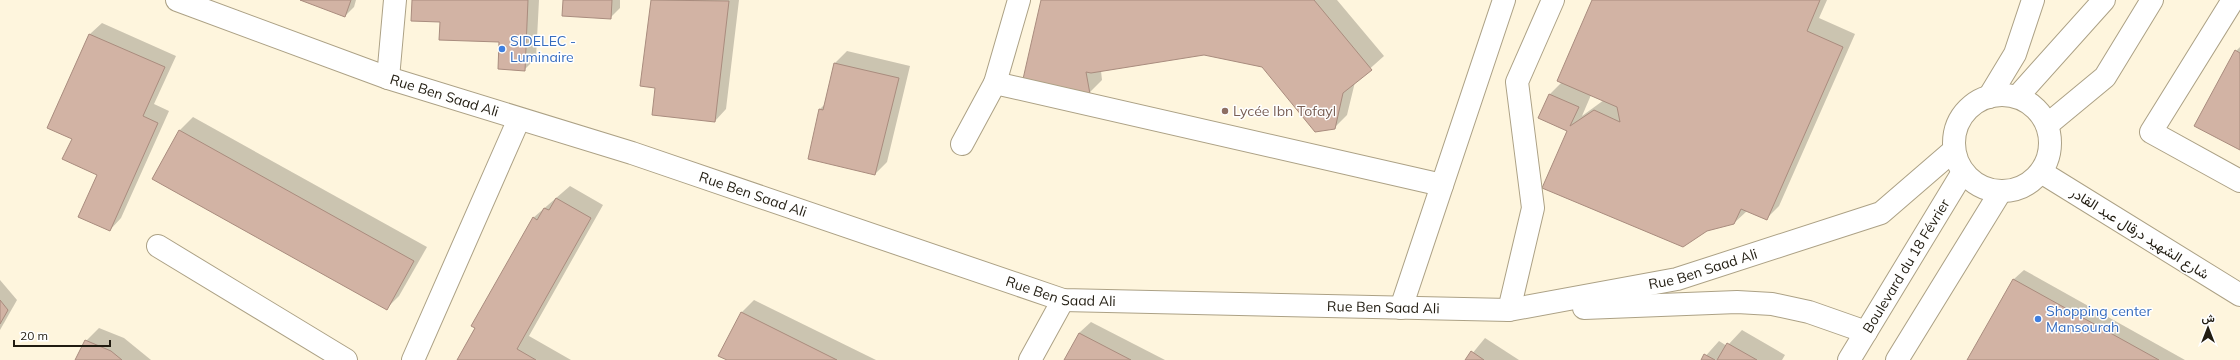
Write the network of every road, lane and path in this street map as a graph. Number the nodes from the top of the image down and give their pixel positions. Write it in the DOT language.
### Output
graph roads {
  1 [pos="177,0"];
  2 [pos="395,0"];
  3 [pos="1019,0"];
  4 [pos="1504,0"];
  5 [pos="1553,0"];
  6 [pos="2033,0"];
  7 [pos="2104,0"];
  8 [pos="2152,0"];
  9 [pos="2232,0"];
  10 [pos="388,78"];
  11 [pos="995,83"];
  12 [pos="1989,97"];
  13 [pos="2017,97"];
  14 [pos="519,119"];
  15 [pos="2047,125"];
  16 [pos="962,144"];
  17 [pos="1954,150"];
  18 [pos="1963,172"];
  19 [pos="2041,172"];
  20 [pos="2240,181"];
  21 [pos="1442,185"];
  22 [pos="2000,191"];
  23 [pos="158,246"];
  24 [pos="2240,295"];
  25 [pos="1063,300"];
  26 [pos="1401,308"];
  27 [pos="1509,310"];
  28 [pos="1866,332"];
  29 [pos="346,360"];
  30 [pos="413,360"];
  31 [pos="1030,360"];
  32 [pos="1849,360"];
  33 [pos="1897,360"];
  1 -- 10 [label="street, Rue Ben Saad Ali"];
  2 -- 10 [label="street"];
  3 -- 11 [label="street"];
  4 -- 21 [label="street"];
  5 -- 27 [label="street"];
  6 -- 12 [label="street"];
  7 -- 13 [label="street"];
  8 -- 15 [label="street"];
  9 -- 20 [label="street"];
  10 -- 14 [label="street, Rue Ben Saad Ali"];
  11 -- 16 [label="street"];
  11 -- 21 [label="street"];
  12 -- 13 [label="street"];
  12 -- 17 [label="street"];
  13 -- 15 [label="street"];
  14 -- 25 [label="street, Rue Ben Saad Ali"];
  14 -- 30 [label="street"];
  15 -- 19 [label="street"];
  17 -- 18 [label="street"];
  17 -- 27 [label="street, Rue Ben Saad Ali"];
  18 -- 22 [label="street"];
  18 -- 28 [label="street, Boulevard du 18 Février"];
  19 -- 22 [label="street"];
  19 -- 24 [label="street, شارع الشهيد درقال عبد القادر"];
  21 -- 26 [label="street"];
  22 -- 33 [label="street"];
  23 -- 29 [label="street"];
  25 -- 26 [label="street, Rue Ben Saad Ali"];
  25 -- 31 [label="street"];
  26 -- 27 [label="street, Rue Ben Saad Ali"];
  27 -- 28 [label="street"];
  28 -- 32 [label="street, Boulevard du 18 Février"];
}
